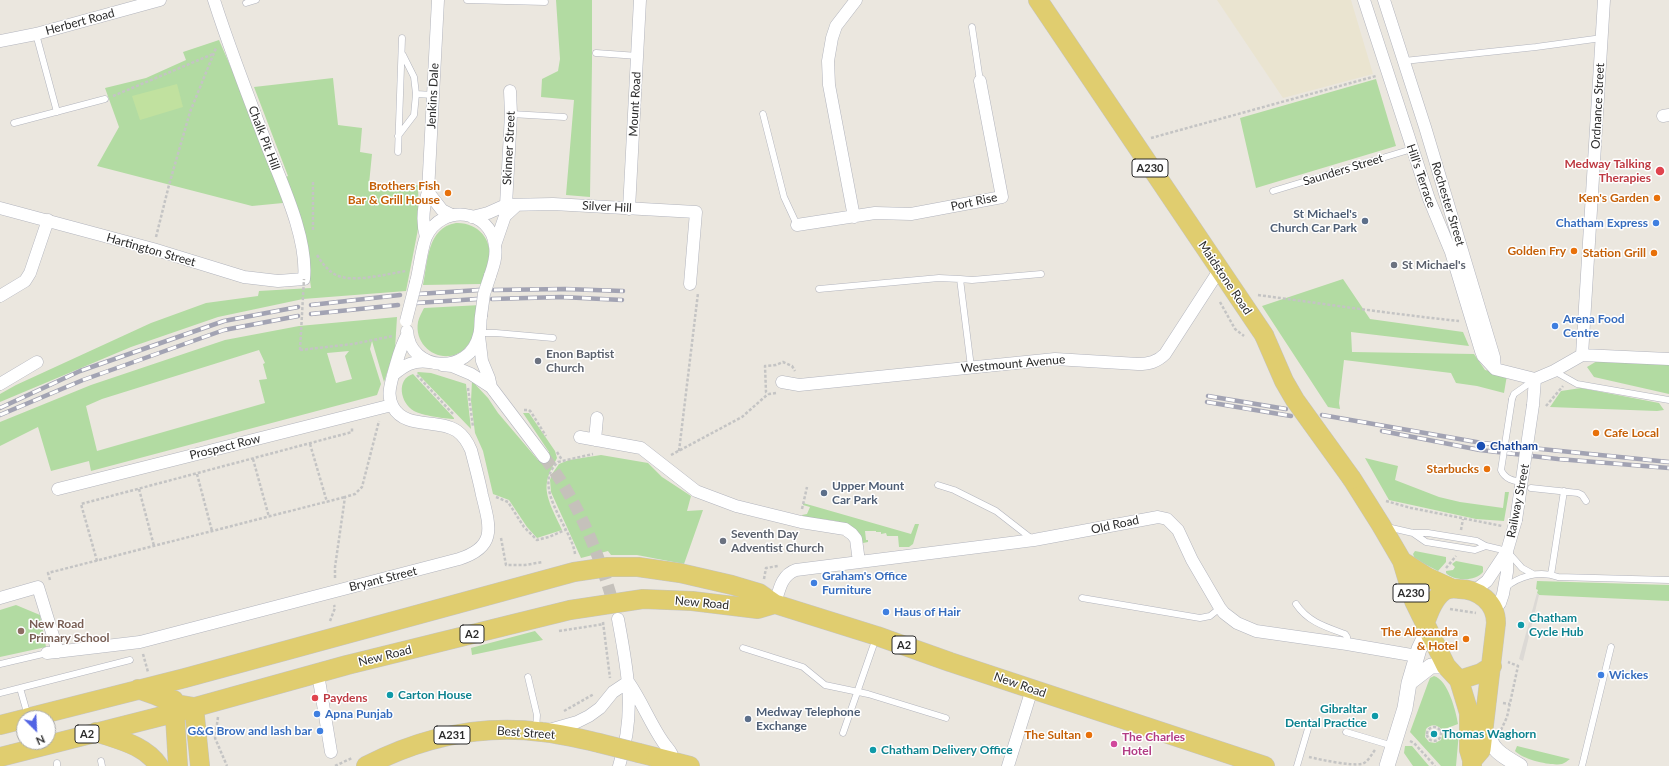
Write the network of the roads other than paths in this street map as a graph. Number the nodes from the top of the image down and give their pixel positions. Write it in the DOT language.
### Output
graph roads {
  1 [pos="160,0"];
  2 [pos="214,0"];
  3 [pos="256,0"];
  4 [pos="438,0"];
  5 [pos="467,0"];
  6 [pos="640,0"];
  7 [pos="856,0"];
  8 [pos="1038,0"];
  9 [pos="1364,0"];
  10 [pos="1384,0"];
  11 [pos="1604,0"];
  12 [pos="545,2"];
  13 [pos="246,3"];
  14 [pos="972,27"];
  15 [pos="36,34"];
  16 [pos="402,38"];
  17 [pos="1602,38"];
  18 [pos="0,41"];
  19 [pos="402,53"];
  20 [pos="596,53"];
  21 [pos="638,56"];
  22 [pos="1404,60"];
  23 [pos="980,81"];
  24 [pos="510,91"];
  25 [pos="416,94"];
  26 [pos="433,95"];
  27 [pos="105,99"];
  28 [pos="57,112"];
  29 [pos="511,114"];
  30 [pos="763,114"];
  31 [pos="564,117"];
  32 [pos="14,123"];
  33 [pos="398,136"];
  34 [pos="1412,149"];
  35 [pos="398,152"];
  36 [pos="428,192"];
  37 [pos="1273,192"];
  38 [pos="512,205"];
  39 [pos="0,208"];
  40 [pos="629,209"];
  41 [pos="452,215"];
  42 [pos="472,217"];
  43 [pos="854,217"];
  44 [pos="48,220"];
  45 [pos="797,225"];
  46 [pos="426,237"];
  47 [pos="495,245"];
  48 [pos="1220,270"];
  49 [pos="1041,274"];
  50 [pos="960,279"];
  51 [pos="304,280"];
  52 [pos="690,284"];
  53 [pos="820,290"];
  54 [pos="0,296"];
  55 [pos="407,334"];
  56 [pos="480,334"];
  57 [pos="553,338"];
  58 [pos="1582,355"];
  59 [pos="1669,359"];
  60 [pos="37,362"];
  61 [pos="429,362"];
  62 [pos="442,365"];
  63 [pos="971,367"];
  64 [pos="1495,369"];
  65 [pos="1554,371"];
  66 [pos="393,375"];
  67 [pos="1535,379"];
  68 [pos="0,384"];
  69 [pos="491,387"];
  70 [pos="782,388"];
  71 [pos="1669,400"];
  72 [pos="392,405"];
  73 [pos="598,418"];
  74 [pos="580,437"];
  75 [pos="595,440"];
  76 [pos="544,457"];
  77 [pos="938,485"];
  78 [pos="1527,485"];
  79 [pos="58,489"];
  80 [pos="1564,492"];
  81 [pos="1586,501"];
  82 [pos="1382,525"];
  83 [pos="1413,533"];
  84 [pos="1034,540"];
  85 [pos="1486,546"];
  86 [pos="1507,551"];
  87 [pos="1402,561"];
  88 [pos="859,562"];
  89 [pos="1533,574"];
  90 [pos="1551,575"];
  91 [pos="1669,580"];
  92 [pos="1451,588"];
  93 [pos="1504,589"];
  94 [pos="1474,591"];
  95 [pos="0,598"];
  96 [pos="1082,598"];
  97 [pos="775,604"];
  98 [pos="1296,604"];
  99 [pos="1220,608"];
  100 [pos="1489,613"];
  101 [pos="618,619"];
  102 [pos="1427,626"];
  103 [pos="877,636"];
  104 [pos="1347,644"];
  105 [pos="1611,647"];
  106 [pos="743,648"];
  107 [pos="53,652"];
  108 [pos="1417,656"];
  109 [pos="130,660"];
  110 [pos="0,664"];
  111 [pos="1498,664"];
  112 [pos="1446,666"];
  113 [pos="318,674"];
  114 [pos="528,677"];
  115 [pos="185,678"];
  116 [pos="1459,680"];
  117 [pos="143,682"];
  118 [pos="628,682"];
  119 [pos="1409,683"];
  120 [pos="20,688"];
  121 [pos="1032,689"];
  122 [pos="857,692"];
  123 [pos="0,694"];
  124 [pos="194,707"];
  125 [pos="174,708"];
  126 [pos="26,710"];
  127 [pos="54,710"];
  128 [pos="946,718"];
  129 [pos="16,721"];
  130 [pos="1313,723"];
  131 [pos="0,725"];
  132 [pos="1492,730"];
  133 [pos="96,732"];
  134 [pos="540,732"];
  135 [pos="1346,732"];
  136 [pos="843,733"];
  137 [pos="1387,744"];
  138 [pos="331,752"];
  139 [pos="0,758"];
  140 [pos="200,758"];
  141 [pos="361,761"];
  142 [pos="681,763"];
  143 [pos="1472,763"];
  144 [pos="159,766"];
  145 [pos="178,766"];
  146 [pos="212,766"];
  147 [pos="619,766"];
  148 [pos="1008,766"];
  149 [pos="1264,766"];
  150 [pos="1297,766"];
  151 [pos="1387,766"];
  152 [pos="1520,766"];
  153 [pos="1582,766"];
  1 -- 15 [label="street, Herbert Road"];
  2 -- 51 [label="street, Chalk Pit Hill"];
  3 -- 13 [label="lane"];
  4 -- 26 [label="street, Jenkins Dale"];
  5 -- 12 [label="lane"];
  6 -- 21 [label="street, Mount Road"];
  7 -- 43 [label="street"];
  8 -- 48 [label="main road, Maidstone Road / A230"];
  9 -- 34 [label="street, Hill's Terrace"];
  10 -- 22 [label="street, Rochester Street"];
  11 -- 17 [label="street, Ordnance Street"];
  14 -- 23 [label="lane"];
  15 -- 18 [label="street, Herbert Road"];
  15 -- 28 [label="lane"];
  16 -- 19 [label="lane"];
  17 -- 22 [label="lane"];
  17 -- 58 [label="street, Ordnance Street"];
  19 -- 25 [label="lane"];
  19 -- 33 [label="lane"];
  20 -- 21 [label="lane"];
  21 -- 40 [label="street, Mount Road"];
  22 -- 64 [label="street, Rochester Street"];
  23 -- 43 [label="street, Port Rise"];
  24 -- 29 [label="street, Skinner Street"];
  25 -- 26 [label="lane"];
  25 -- 33 [label="lane"];
  26 -- 36 [label="street, Jenkins Dale"];
  27 -- 28 [label="lane"];
  28 -- 32 [label="lane"];
  29 -- 31 [label="lane"];
  29 -- 38 [label="street, Skinner Street"];
  30 -- 45 [label="lane"];
  33 -- 35 [label="lane"];
  34 -- 37 [label="lane, Saunders Street"];
  34 -- 64 [label="street, Hill's Terrace"];
  36 -- 41 [label="street"];
  36 -- 46 [label="street, Jenkins Dale"];
  38 -- 40 [label="street, Silver Hill"];
  38 -- 42 [label="street, Silver Hill"];
  38 -- 47 [label="street"];
  39 -- 44 [label="street, Hartington Street"];
  40 -- 52 [label="street, Silver Hill"];
  41 -- 42 [label="street"];
  41 -- 46 [label="street"];
  42 -- 47 [label="street"];
  43 -- 45 [label="street, Port Rise"];
  44 -- 51 [label="street, Hartington Street"];
  44 -- 54 [label="street"];
  46 -- 55 [label="street, bridge"];
  47 -- 56 [label="street, bridge"];
  48 -- 63 [label="street, Westmount Avenue"];
  48 -- 82 [label="main road, Maidstone Road / A230, bridge"];
  49 -- 50 [label="lane"];
  50 -- 53 [label="lane"];
  50 -- 63 [label="lane"];
  55 -- 61 [label="street"];
  55 -- 66 [label="street"];
  56 -- 57 [label="lane"];
  56 -- 62 [label="street"];
  56 -- 69 [label="street"];
  58 -- 59 [label="street"];
  58 -- 65 [label="street"];
  60 -- 68 [label="street"];
  61 -- 62 [label="street"];
  61 -- 66 [label="street"];
  62 -- 69 [label="street"];
  63 -- 70 [label="street, Westmount Avenue"];
  64 -- 67 [label="street"];
  65 -- 67 [label="street"];
  65 -- 71 [label="lane"];
  66 -- 72 [label="street"];
  67 -- 78 [label="street, Railway Street, bridge"];
  67 -- 78 [label="lane, bridge"];
  69 -- 76 [label="street"];
  72 -- 79 [label="street, Prospect Row"];
  72 -- 107 [label="street, Bryant Street"];
  73 -- 75 [label="street"];
  74 -- 75 [label="street"];
  75 -- 88 [label="street"];
  77 -- 84 [label="lane"];
  78 -- 80 [label="lane"];
  78 -- 86 [label="street, Railway Street, bridge"];
  80 -- 81 [label="lane"];
  80 -- 90 [label="lane"];
  82 -- 83 [label="lane"];
  82 -- 87 [label="main road, Maidstone Road / A230"];
  83 -- 85 [label="lane"];
  83 -- 85 [label="lane"];
  84 -- 88 [label="street, Old Road"];
  84 -- 99 [label="street, Old Road"];
  85 -- 86 [label="lane"];
  86 -- 89 [label="lane"];
  86 -- 93 [label="street, Railway Street"];
  86 -- 94 [label="street, Railway Street"];
  87 -- 92 [label="main road, Maidstone Road / A230"];
  87 -- 102 [label="main road, Maidstone Road / A230"];
  88 -- 97 [label="street, Old Road"];
  89 -- 90 [label="lane"];
  89 -- 93 [label="lane"];
  90 -- 91 [label="lane"];
  92 -- 94 [label="main road"];
  92 -- 102 [label="main road"];
  93 -- 100 [label="street, Railway Street"];
  94 -- 100 [label="main road"];
  95 -- 107 [label="street"];
  96 -- 99 [label="lane"];
  97 -- 103 [label="main road, New Road / A2"];
  97 -- 113 [label="main road, New Road / A2"];
  97 -- 115 [label="main road, New Road / A2"];
  98 -- 104 [label="lane"];
  99 -- 104 [label="street, Old Road"];
  100 -- 111 [label="main road"];
  101 -- 118 [label="street"];
  102 -- 108 [label="street"];
  102 -- 112 [label="main road"];
  103 -- 121 [label="main road, New Road / A2"];
  103 -- 122 [label="lane"];
  104 -- 108 [label="street, Old Road"];
  105 -- 153 [label="lane"];
  106 -- 122 [label="lane"];
  107 -- 110 [label="lane, Bryant Street"];
  108 -- 119 [label="street"];
  109 -- 120 [label="lane"];
  111 -- 116 [label="main road"];
  111 -- 132 [label="main road"];
  112 -- 116 [label="main road"];
  112 -- 119 [label="street"];
  113 -- 124 [label="main road, New Road / A2"];
  113 -- 138 [label="street"];
  114 -- 134 [label="lane"];
  115 -- 117 [label="main road, New Road / A2"];
  115 -- 125 [label="main road"];
  116 -- 143 [label="main road"];
  117 -- 125 [label="main road"];
  117 -- 127 [label="main road, New Road / A2"];
  118 -- 134 [label="street"];
  118 -- 142 [label="street"];
  118 -- 147 [label="street"];
  119 -- 137 [label="street"];
  120 -- 123 [label="lane"];
  120 -- 126 [label="lane"];
  121 -- 148 [label="street"];
  121 -- 149 [label="main road, New Road / A2"];
  122 -- 128 [label="lane"];
  122 -- 136 [label="lane"];
  124 -- 125 [label="main road, New Road / A2"];
  124 -- 140 [label="main road"];
  125 -- 133 [label="main road, New Road / A2"];
  125 -- 145 [label="main road"];
  129 -- 131 [label="main road"];
  130 -- 150 [label="lane"];
  132 -- 143 [label="main road"];
  132 -- 152 [label="street"];
  133 -- 139 [label="main road, New Road / A2"];
  133 -- 144 [label="main road"];
  134 -- 141 [label="main road, Best Street / A231"];
  134 -- 142 [label="main road, Best Street / A231, bridge"];
  135 -- 137 [label="lane"];
  137 -- 151 [label="street"];
  140 -- 146 [label="main road"];
}
